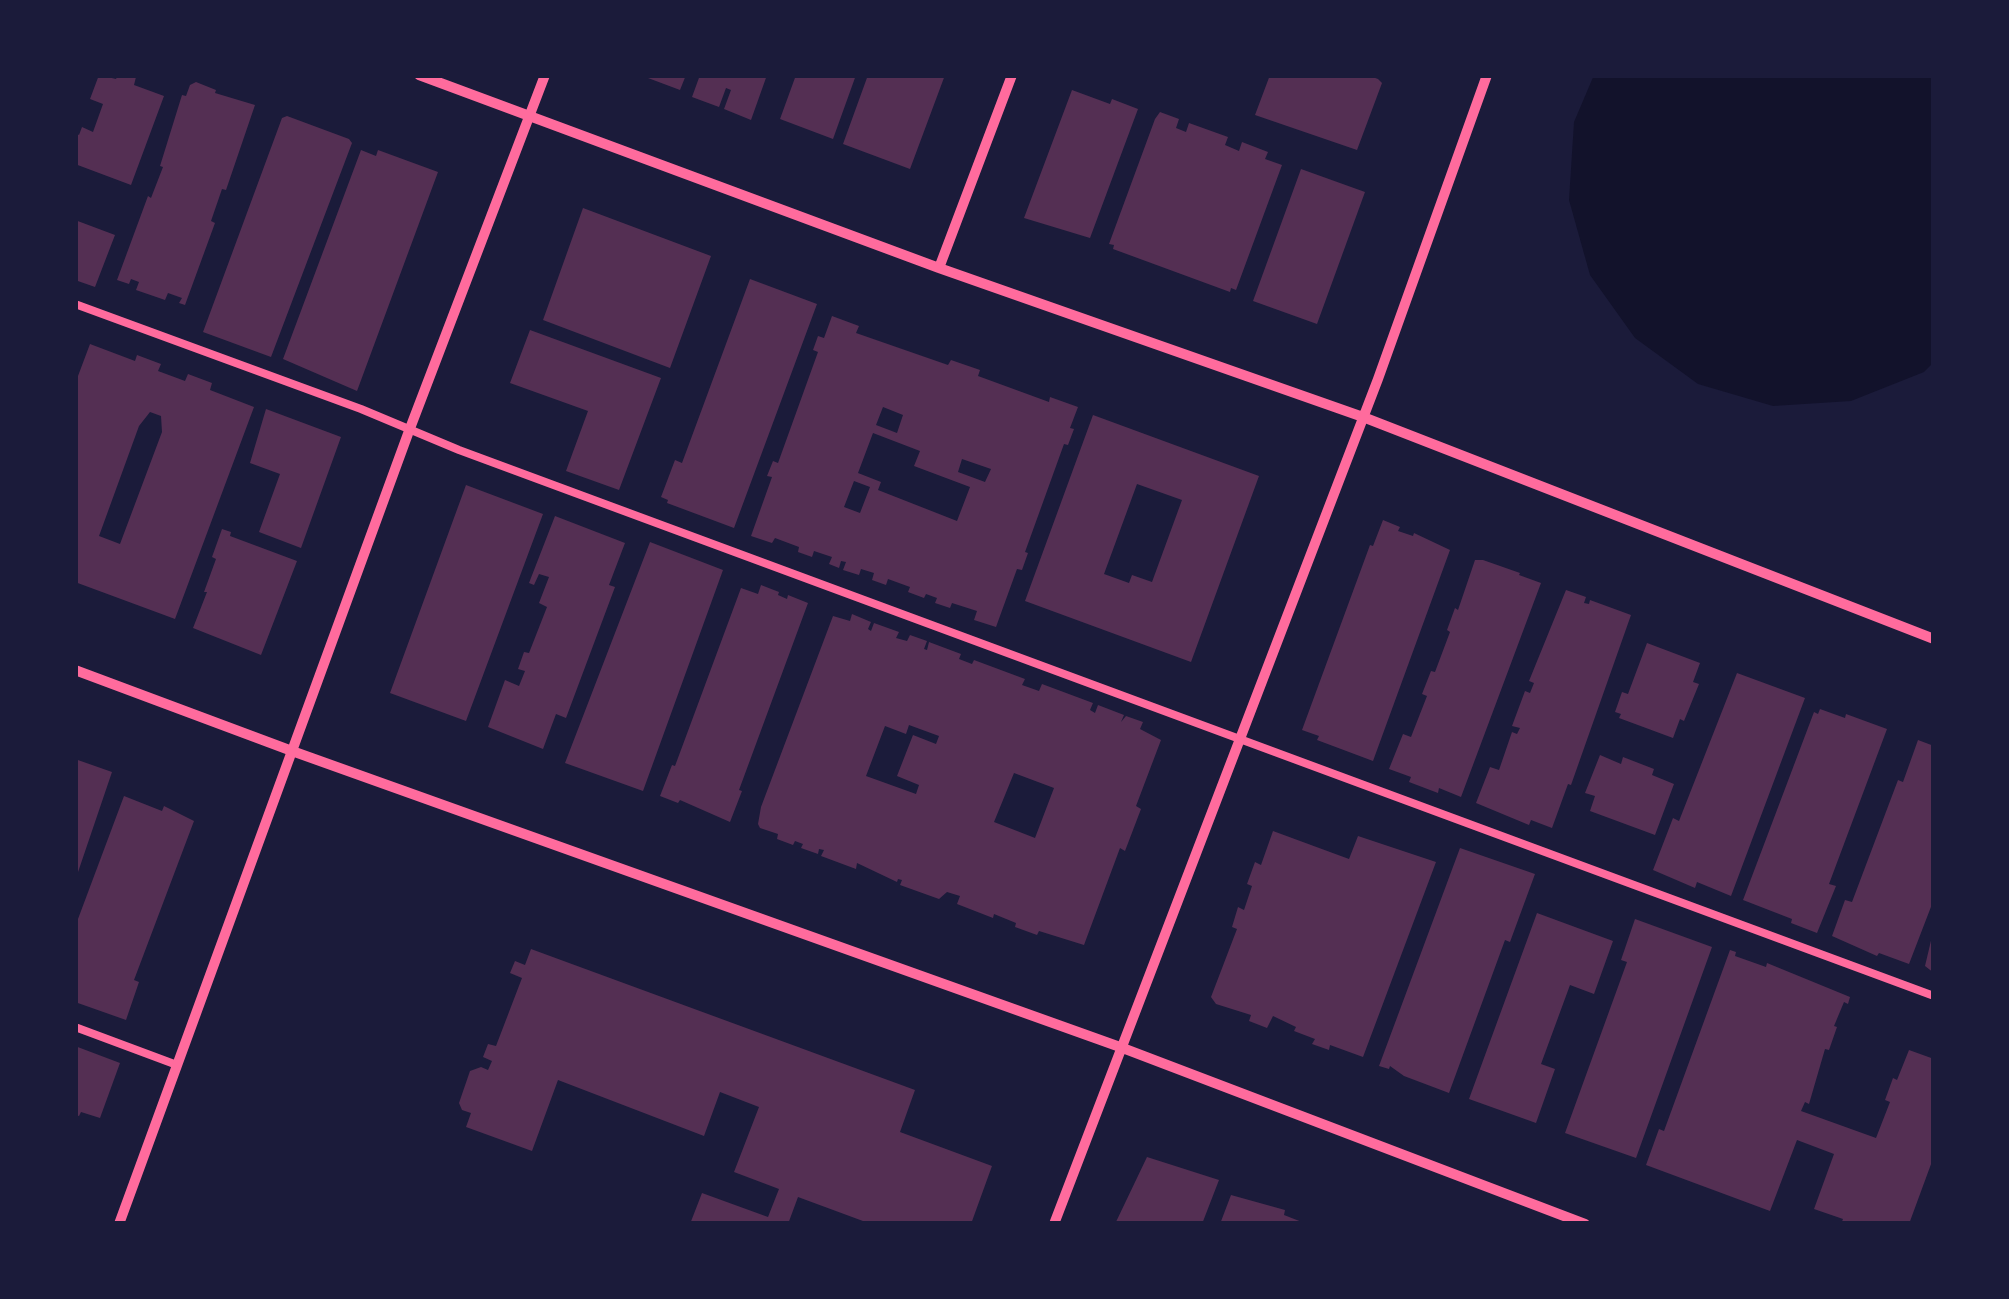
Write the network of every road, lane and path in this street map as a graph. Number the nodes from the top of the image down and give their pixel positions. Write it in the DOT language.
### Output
graph roads {
  1 [pos="420,75"];
  2 [pos="545,75"];
  3 [pos="1012,75"];
  4 [pos="1487,75"];
  5 [pos="529,115"];
  6 [pos="939,268"];
  7 [pos="75,304"];
  8 [pos="1363,417"];
  9 [pos="409,431"];
  10 [pos="1934,640"];
  11 [pos="75,670"];
  12 [pos="1238,738"];
  13 [pos="292,751"];
  14 [pos="1934,996"];
  15 [pos="75,1027"];
  16 [pos="1120,1047"];
  17 [pos="178,1065"];
  18 [pos="119,1224"];
  19 [pos="1054,1224"];
  20 [pos="1585,1224"];
  1 -- 5 [label="street"];
  2 -- 5 [label="street"];
  3 -- 6 [label="street"];
  4 -- 8 [label="street"];
  5 -- 6 [label="street"];
  5 -- 9 [label="street"];
  6 -- 8 [label="street"];
  7 -- 9 [label="lane"];
  8 -- 10 [label="street"];
  8 -- 12 [label="street"];
  9 -- 12 [label="lane"];
  9 -- 13 [label="street"];
  11 -- 13 [label="street"];
  12 -- 14 [label="lane"];
  12 -- 16 [label="street"];
  13 -- 16 [label="street"];
  13 -- 17 [label="street"];
  15 -- 17 [label="lane"];
  16 -- 19 [label="street"];
  16 -- 20 [label="street"];
  17 -- 18 [label="street"];
}
